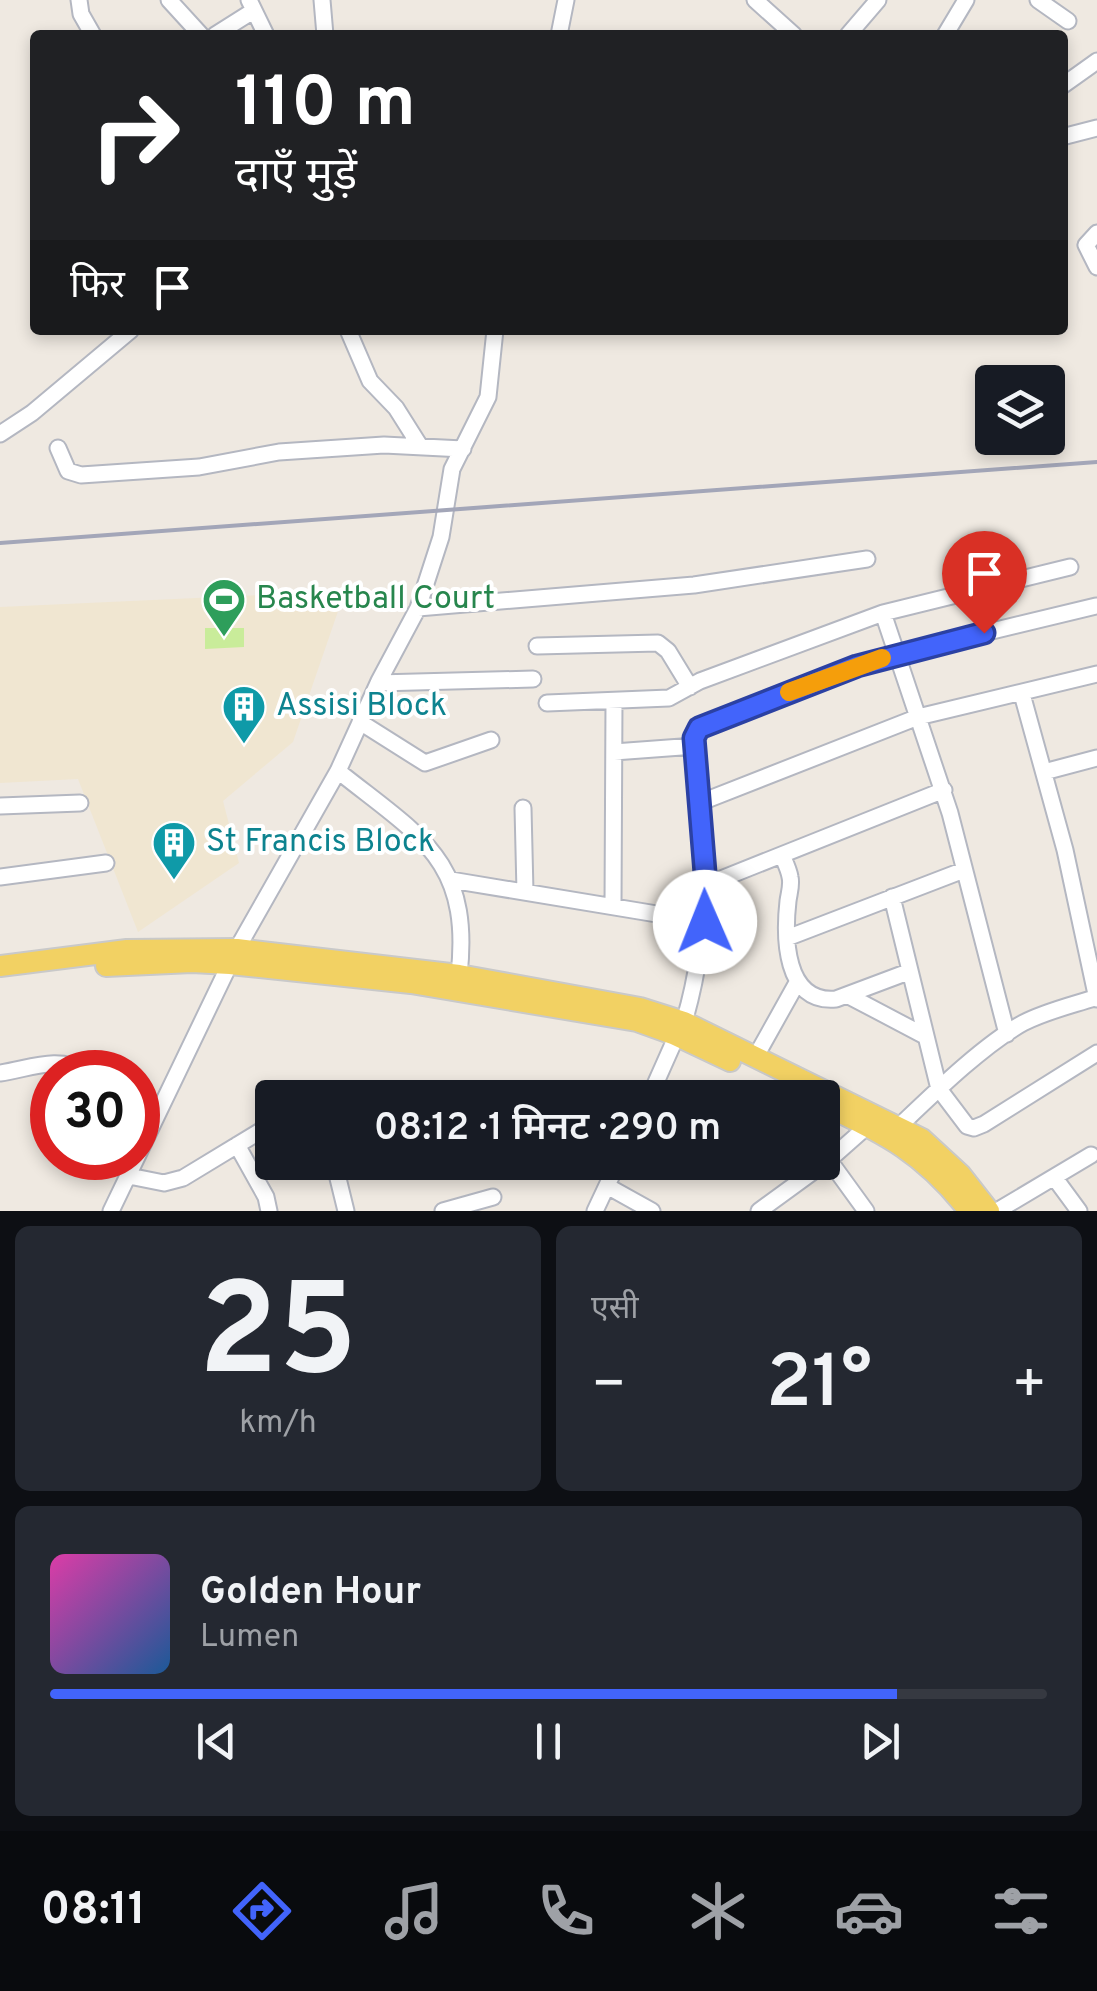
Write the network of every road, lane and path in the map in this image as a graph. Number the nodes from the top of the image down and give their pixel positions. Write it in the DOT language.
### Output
graph roads {
  1 [pos="79,0"];
  2 [pos="169,0"];
  3 [pos="322,0"];
  4 [pos="566,0"];
  5 [pos="755,0"];
  6 [pos="878,0"];
  7 [pos="966,0"];
  8 [pos="1038,0"];
  9 [pos="251,6"];
  10 [pos="1068,21"];
  11 [pos="90,30"];
  12 [pos="196,30"];
  13 [pos="221,30"];
  14 [pos="263,30"];
  15 [pos="325,30"];
  16 [pos="560,30"];
  17 [pos="788,30"];
  18 [pos="852,30"];
  19 [pos="948,30"];
  20 [pos="1097,62"];
  21 [pos="1068,82"];
  22 [pos="1095,133"];
  23 [pos="1068,136"];
  24 [pos="1097,232"];
  25 [pos="1097,268"];
  26 [pos="125,335"];
  27 [pos="350,335"];
  28 [pos="494,335"];
  29 [pos="0,434"];
  30 [pos="420,446"];
  31 [pos="58,448"];
  32 [pos="462,449"];
  33 [pos="867,559"];
  34 [pos="1070,567"];
  35 [pos="1097,593"];
  36 [pos="418,608"];
  37 [pos="1096,608"];
  38 [pos="883,613"];
  39 [pos="537,646"];
  40 [pos="896,654"];
  41 [pos="1097,674"];
  42 [pos="533,679"];
  43 [pos="378,683"];
  44 [pos="690,687"];
  45 [pos="1022,694"];
  46 [pos="614,701"];
  47 [pos="547,703"];
  48 [pos="918,717"];
  49 [pos="360,722"];
  50 [pos="491,740"];
  51 [pos="695,746"];
  52 [pos="614,752"];
  53 [pos="1097,758"];
  54 [pos="338,771"];
  55 [pos="1044,772"];
  56 [pos="944,790"];
  57 [pos="80,803"];
  58 [pos="699,803"];
  59 [pos="0,806"];
  60 [pos="523,808"];
  61 [pos="782,855"];
  62 [pos="106,863"];
  63 [pos="964,870"];
  64 [pos="0,877"];
  65 [pos="450,880"];
  66 [pos="706,885"];
  67 [pos="525,892"];
  68 [pos="892,898"];
  69 [pos="613,906"];
  70 [pos="705,922"];
  71 [pos="787,938"];
  72 [pos="234,957"];
  73 [pos="0,966"];
  74 [pos="908,972"];
  75 [pos="459,975"];
  76 [pos="0,980"];
  77 [pos="798,981"];
  78 [pos="847,995"];
  79 [pos="1097,998"];
  80 [pos="681,1029"];
  81 [pos="1007,1034"];
  82 [pos="925,1036"];
  83 [pos="1097,1053"];
  84 [pos="755,1058"];
  85 [pos="30,1068"];
  86 [pos="0,1073"];
  87 [pos="657,1080"];
  88 [pos="776,1080"];
  89 [pos="939,1090"];
  90 [pos="840,1110"];
  91 [pos="160,1111"];
  92 [pos="873,1121"];
  93 [pos="894,1132"];
  94 [pos="255,1134"];
  95 [pos="237,1145"];
  96 [pos="840,1150"];
  97 [pos="1091,1155"];
  98 [pos="840,1175"];
  99 [pos="1054,1177"];
  100 [pos="127,1180"];
  101 [pos="144,1180"];
  102 [pos="338,1180"];
  103 [pos="609,1180"];
  104 [pos="803,1180"];
  105 [pos="606,1186"];
  106 [pos="493,1198"];
  107 [pos="766,1209"];
  108 [pos="111,1211"];
  109 [pos="269,1211"];
  110 [pos="346,1211"];
  111 [pos="442,1211"];
  112 [pos="595,1211"];
  113 [pos="652,1211"];
  114 [pos="866,1211"];
  115 [pos="968,1211"];
  116 [pos="989,1211"];
  117 [pos="997,1211"];
  118 [pos="1079,1211"];
  1 -- 11 [label="street"];
  2 -- 12 [label="street"];
  3 -- 15 [label="street"];
  4 -- 16 [label="street"];
  5 -- 17 [label="street"];
  6 -- 18 [label="street"];
  7 -- 19 [label="street"];
  8 -- 10 [label="street"];
  9 -- 13 [label="street"];
  9 -- 14 [label="street"];
  20 -- 21 [label="street"];
  22 -- 23 [label="street"];
  24 -- 25 [label="street"];
  26 -- 29 [label="street"];
  27 -- 30 [label="street"];
  28 -- 32 [label="street"];
  30 -- 31 [label="street"];
  30 -- 32 [label="street"];
  32 -- 36 [label="street"];
  33 -- 36 [label="street"];
  34 -- 38 [label="street"];
  35 -- 37 [label="street"];
  36 -- 43 [label="street"];
  37 -- 40 [label="street"];
  38 -- 40 [label="street"];
  38 -- 44 [label="street"];
  39 -- 44 [label="street"];
  40 -- 48 [label="street"];
  40 -- 51 [label="street"];
  41 -- 45 [label="street"];
  42 -- 43 [label="street"];
  43 -- 49 [label="street"];
  44 -- 46 [label="street"];
  45 -- 48 [label="street"];
  45 -- 55 [label="street"];
  46 -- 47 [label="street"];
  46 -- 52 [label="street"];
  48 -- 56 [label="street"];
  48 -- 58 [label="street"];
  49 -- 50 [label="street"];
  49 -- 54 [label="street"];
  51 -- 52 [label="street"];
  51 -- 58 [label="street"];
  52 -- 69 [label="street"];
  53 -- 55 [label="street"];
  54 -- 65 [label="street"];
  54 -- 72 [label="street"];
  55 -- 79 [label="street"];
  56 -- 61 [label="street"];
  56 -- 63 [label="street"];
  57 -- 59 [label="street"];
  58 -- 66 [label="street"];
  60 -- 67 [label="street"];
  61 -- 66 [label="street"];
  61 -- 71 [label="street"];
  62 -- 64 [label="street"];
  63 -- 68 [label="street"];
  63 -- 81 [label="street"];
  65 -- 67 [label="street"];
  65 -- 75 [label="street"];
  66 -- 70 [label="street"];
  67 -- 69 [label="street"];
  68 -- 71 [label="street"];
  68 -- 74 [label="street"];
  69 -- 70 [label="street"];
  70 -- 80 [label="street"];
  71 -- 77 [label="street"];
  72 -- 73 [label="main road"];
  72 -- 75 [label="main road"];
  72 -- 76 [label="main road"];
  72 -- 80 [label="main road"];
  72 -- 91 [label="street"];
  74 -- 78 [label="street"];
  74 -- 82 [label="street"];
  75 -- 80 [label="main road"];
  77 -- 78 [label="street"];
  77 -- 84 [label="street"];
  78 -- 82 [label="street"];
  79 -- 81 [label="street"];
  80 -- 84 [label="main road"];
  80 -- 87 [label="street"];
  80 -- 88 [label="main road"];
  81 -- 89 [label="street"];
  82 -- 89 [label="street"];
  83 -- 89 [label="street"];
  84 -- 92 [label="main road"];
  85 -- 86 [label="street"];
  89 -- 93 [label="street"];
  90 -- 92 [label="main road"];
  92 -- 93 [label="main road"];
  92 -- 96 [label="street"];
  93 -- 115 [label="main road"];
  93 -- 116 [label="main road"];
  94 -- 95 [label="street"];
  95 -- 101 [label="street"];
  95 -- 109 [label="street"];
  97 -- 99 [label="street"];
  98 -- 114 [label="street"];
  99 -- 117 [label="street"];
  99 -- 118 [label="street"];
  100 -- 108 [label="street"];
  102 -- 110 [label="street"];
  103 -- 105 [label="street"];
  104 -- 107 [label="street"];
  105 -- 112 [label="street"];
  105 -- 113 [label="street"];
  106 -- 111 [label="street"];
}
